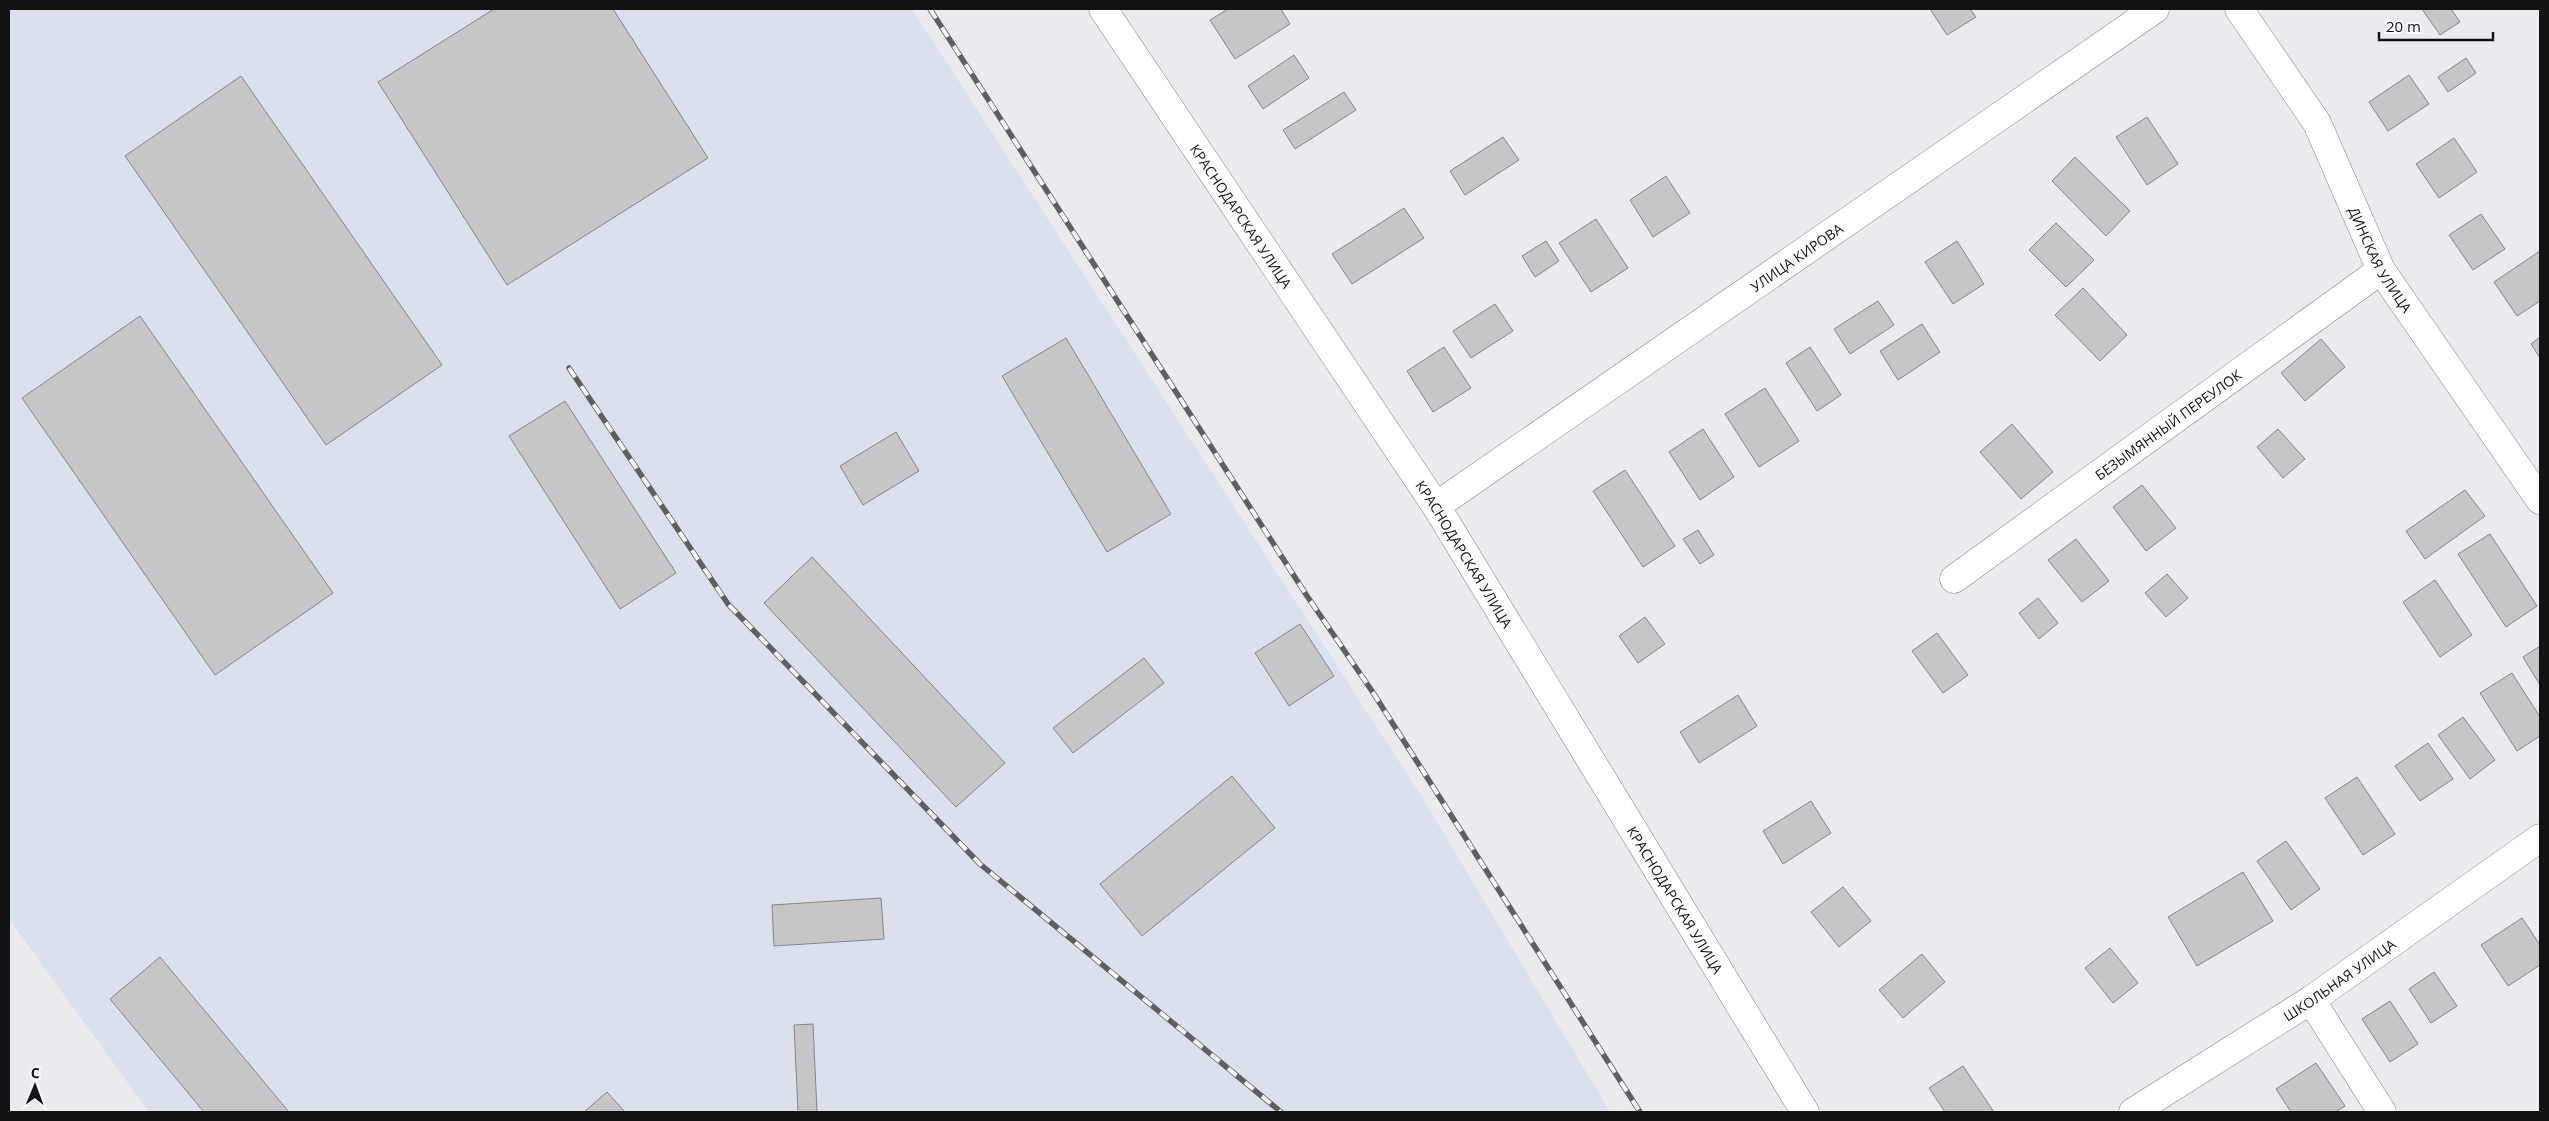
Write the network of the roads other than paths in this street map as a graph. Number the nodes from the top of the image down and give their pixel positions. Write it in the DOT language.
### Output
graph roads {
  1 [pos="1103,9"];
  2 [pos="2239,9"];
  3 [pos="2151,10"];
  4 [pos="2381,270"];
  5 [pos="2540,500"];
  6 [pos="1436,506"];
  7 [pos="1954,578"];
  8 [pos="2540,838"];
  9 [pos="2311,1000"];
  10 [pos="1805,1112"];
  11 [pos="2133,1112"];
  12 [pos="2382,1112"];
  1 -- 6 [label="street, КРАСНОДАРСКАЯ УЛИЦА"];
  2 -- 4 [label="street, ДИНСКАЯ УЛИЦА"];
  3 -- 6 [label="street, УЛИЦА КИРОВА"];
  4 -- 5 [label="street, ДИНСКАЯ УЛИЦА"];
  4 -- 7 [label="street, БЕЗЫМЯННЫЙ ПЕРЕУЛОК"];
  6 -- 10 [label="street, КРАСНОДАРСКАЯ УЛИЦА"];
  8 -- 9 [label="street, ШКОЛЬНАЯ УЛИЦА"];
  9 -- 11 [label="street, ШКОЛЬНАЯ УЛИЦА"];
  9 -- 12 [label="street"];
}
